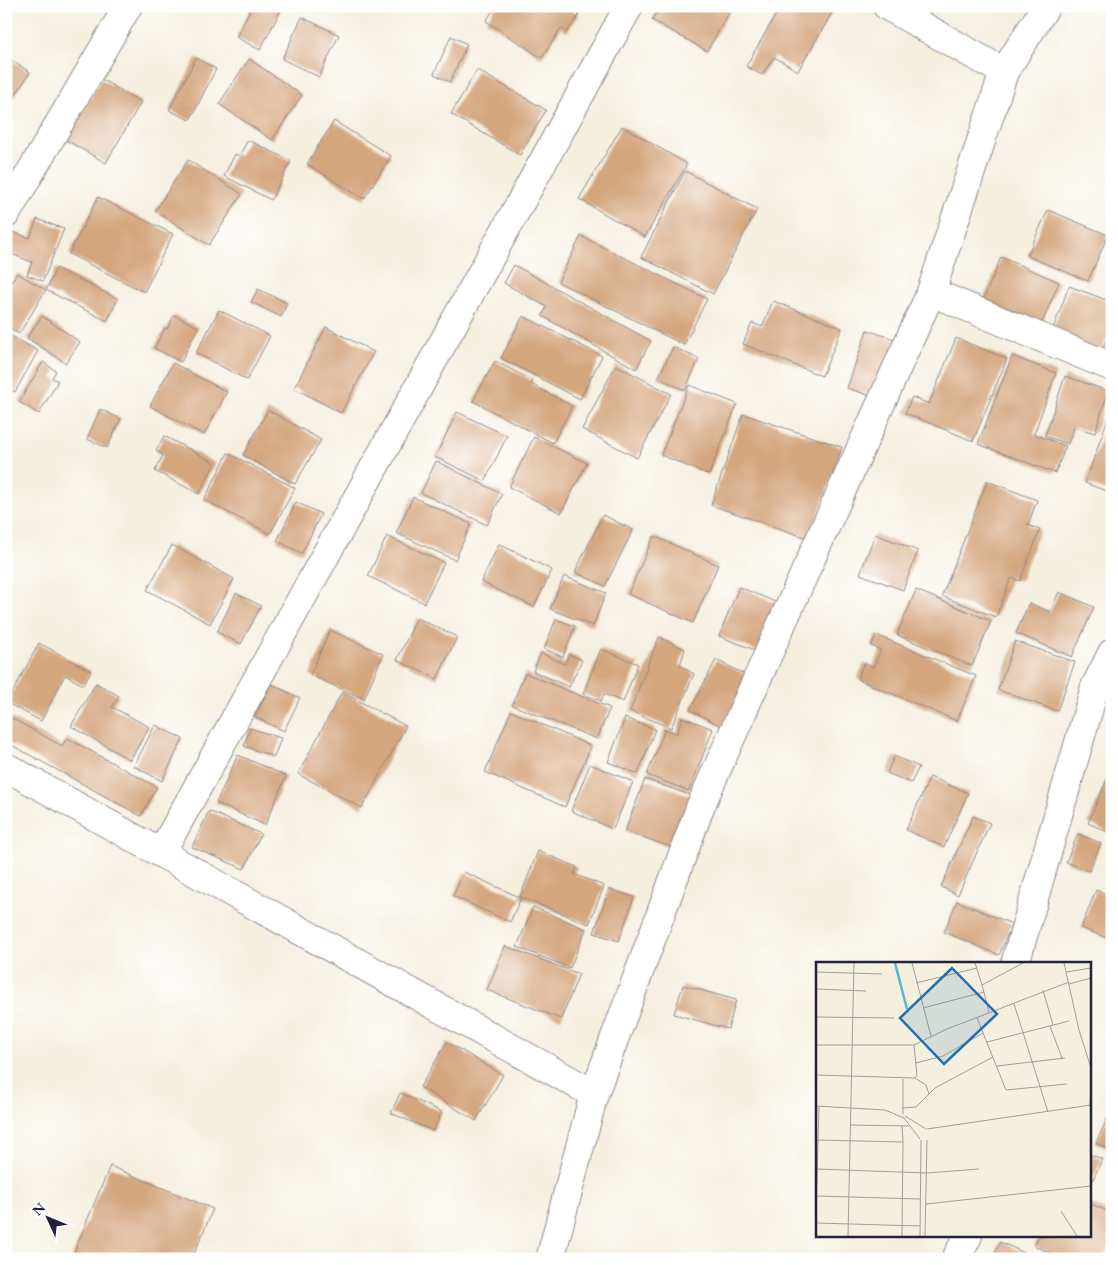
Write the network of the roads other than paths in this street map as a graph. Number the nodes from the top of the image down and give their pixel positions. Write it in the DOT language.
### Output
graph roads {
  1 [pos="128,6"];
  2 [pos="629,6"];
  3 [pos="888,6"];
  4 [pos="1046,6"];
  5 [pos="1004,72"];
  6 [pos="6,214"];
  7 [pos="931,292"];
  8 [pos="1112,367"];
  9 [pos="1112,652"];
  10 [pos="6,767"];
  11 [pos="161,853"];
  12 [pos="1016,962"];
  13 [pos="594,1094"];
  14 [pos="967,1238"];
  15 [pos="550,1259"];
  16 [pos="956,1259"];
  1 -- 6 [label="street"];
  2 -- 11 [label="street"];
  3 -- 5 [label="street"];
  4 -- 5 [label="street"];
  5 -- 7 [label="street"];
  7 -- 8 [label="street"];
  7 -- 13 [label="street"];
  9 -- 12 [label="street"];
  10 -- 11 [label="street"];
  11 -- 13 [label="street"];
  13 -- 15 [label="street"];
  14 -- 16 [label="street"];
}
